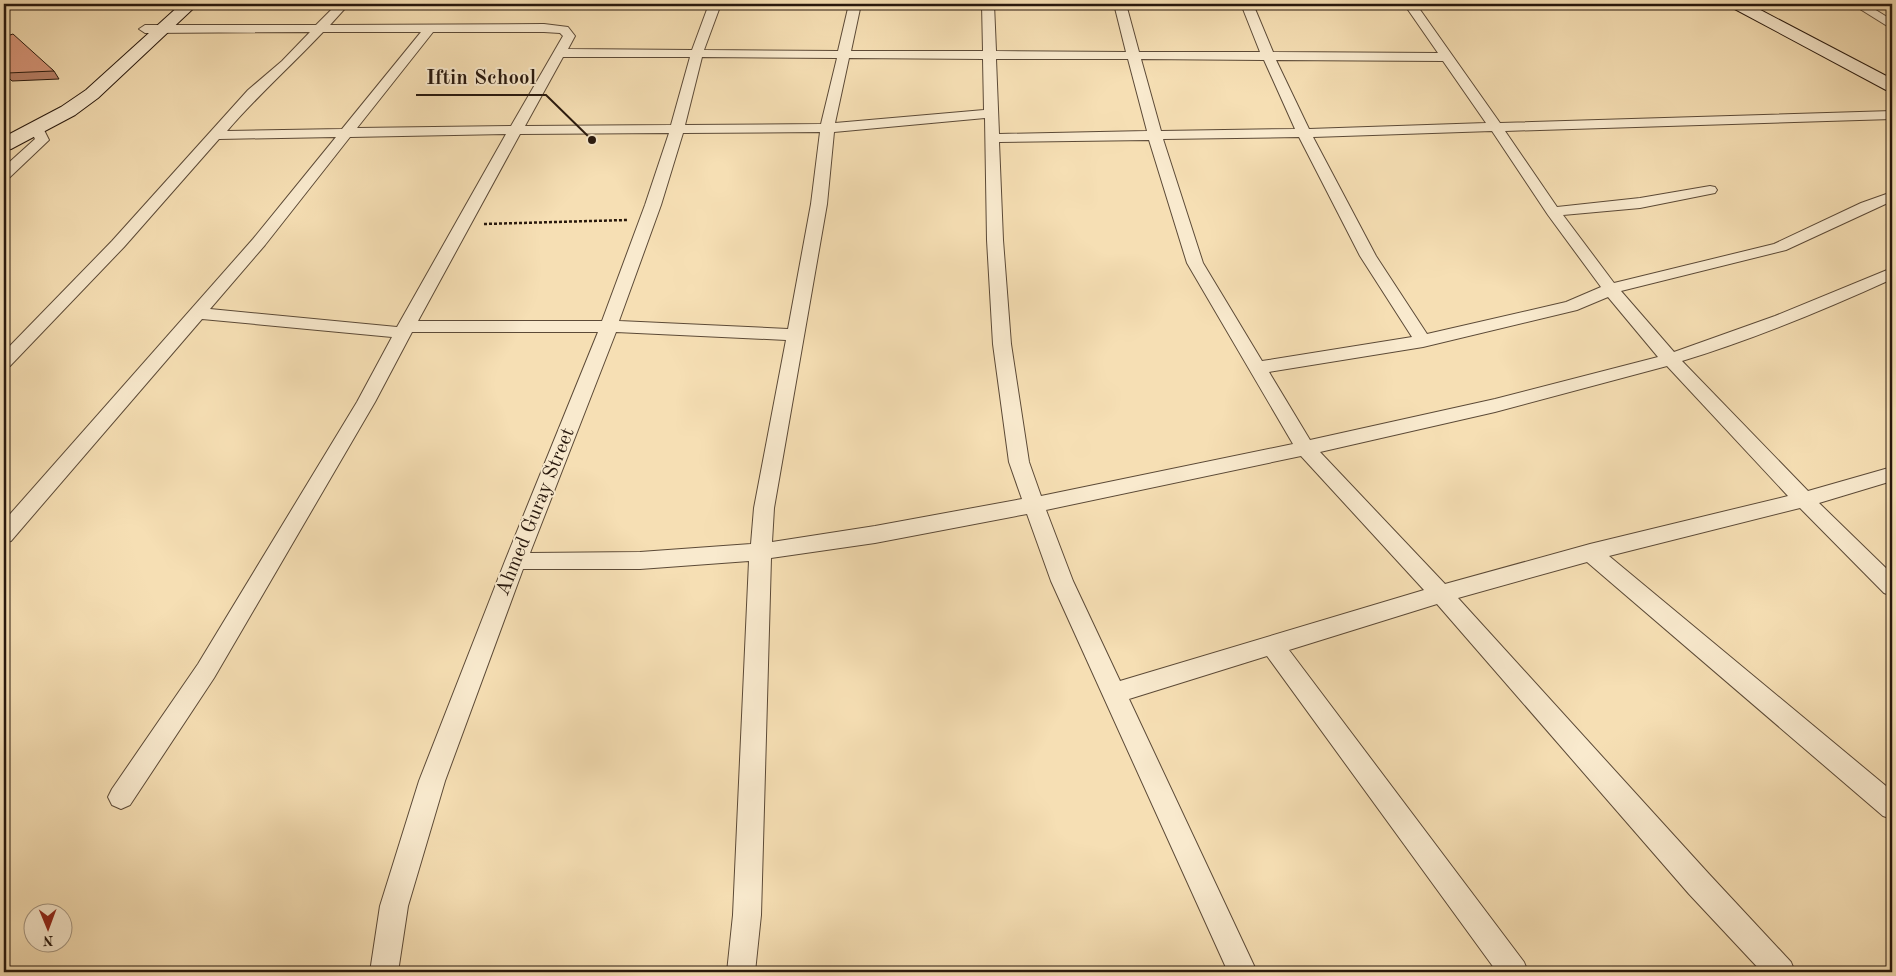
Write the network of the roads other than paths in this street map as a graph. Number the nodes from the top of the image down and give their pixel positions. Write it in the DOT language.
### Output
graph roads {
  1 [pos="172,4"];
  2 [pos="190,4"];
  3 [pos="343,4"];
  4 [pos="715,4"];
  5 [pos="855,4"];
  6 [pos="988,4"];
  7 [pos="1120,4"];
  8 [pos="1247,4"];
  9 [pos="1410,4"];
  10 [pos="1737,4"];
  11 [pos="1752,4"];
  12 [pos="1858,4"];
  13 [pos="1892,25"];
  14 [pos="430,27"];
  15 [pos="321,28"];
  16 [pos="145,29"];
  17 [pos="164,29"];
  18 [pos="558,53"];
  19 [pos="696,53"];
  20 [pos="844,54"];
  21 [pos="989,54"];
  22 [pos="1134,56"];
  23 [pos="1268,56"];
  24 [pos="1447,57"];
  25 [pos="1892,78"];
  26 [pos="1892,86"];
  27 [pos="991,113"];
  28 [pos="1892,115"];
  29 [pos="827,128"];
  30 [pos="1496,128"];
  31 [pos="37,129"];
  32 [pos="678,129"];
  33 [pos="514,130"];
  34 [pos="4,132"];
  35 [pos="345,133"];
  36 [pos="1304,133"];
  37 [pos="215,135"];
  38 [pos="1155,136"];
  39 [pos="992,138"];
  40 [pos="4,145"];
  41 [pos="4,175"];
  42 [pos="1710,190"];
  43 [pos="1892,196"];
  44 [pos="1553,212"];
  45 [pos="1892,273"];
  46 [pos="1611,290"];
  47 [pos="197,313"];
  48 [pos="609,326"];
  49 [pos="405,330"];
  50 [pos="795,335"];
  51 [pos="1423,341"];
  52 [pos="1669,359"];
  53 [pos="4,362"];
  54 [pos="1257,368"];
  55 [pos="1305,448"];
  56 [pos="1892,474"];
  57 [pos="1803,500"];
  58 [pos="1033,505"];
  59 [pos="4,535"];
  60 [pos="761,551"];
  61 [pos="1590,552"];
  62 [pos="516,561"];
  63 [pos="1892,587"];
  64 [pos="1441,594"];
  65 [pos="1272,645"];
  66 [pos="1114,693"];
  67 [pos="120,797"];
  68 [pos="1892,808"];
  69 [pos="384,972"];
  70 [pos="741,972"];
  71 [pos="1243,972"];
  72 [pos="1514,972"];
  73 [pos="1781,972"];
  1 -- 16 [label="main road"];
  2 -- 17 [label="main road"];
  3 -- 15 [label="street"];
  4 -- 19 [label="street, Ahmed Guray Street"];
  5 -- 20 [label="street"];
  6 -- 21 [label="street"];
  7 -- 22 [label="street"];
  8 -- 23 [label="street"];
  9 -- 24 [label="street"];
  10 -- 26 [label="main road"];
  11 -- 25 [label="main road"];
  12 -- 13 [label="street"];
  14 -- 15 [label="street"];
  14 -- 18 [label="street"];
  14 -- 35 [label="street"];
  15 -- 17 [label="street"];
  15 -- 37 [label="street"];
  16 -- 17 [label="street"];
  16 -- 34 [label="main road"];
  17 -- 31 [label="main road"];
  18 -- 19 [label="street"];
  18 -- 33 [label="street"];
  19 -- 20 [label="street"];
  19 -- 32 [label="street, Ahmed Guray Street"];
  20 -- 21 [label="street"];
  20 -- 29 [label="street"];
  21 -- 22 [label="street"];
  21 -- 27 [label="street"];
  22 -- 23 [label="street"];
  22 -- 38 [label="street"];
  23 -- 24 [label="street"];
  23 -- 36 [label="street"];
  24 -- 30 [label="street"];
  27 -- 29 [label="street"];
  27 -- 39 [label="street"];
  28 -- 30 [label="street"];
  29 -- 32 [label="street"];
  29 -- 50 [label="street"];
  30 -- 36 [label="street"];
  30 -- 44 [label="street"];
  31 -- 40 [label="main road"];
  31 -- 41 [label="street"];
  32 -- 33 [label="street"];
  32 -- 48 [label="street, Ahmed Guray Street"];
  33 -- 35 [label="street"];
  33 -- 49 [label="street"];
  35 -- 37 [label="street"];
  35 -- 47 [label="street"];
  36 -- 38 [label="street"];
  36 -- 51 [label="street"];
  37 -- 53 [label="street"];
  38 -- 39 [label="street"];
  38 -- 54 [label="street"];
  39 -- 58 [label="street"];
  42 -- 44 [label="street"];
  43 -- 46 [label="street"];
  44 -- 46 [label="street"];
  45 -- 52 [label="street"];
  46 -- 51 [label="street"];
  46 -- 52 [label="street"];
  47 -- 49 [label="street"];
  47 -- 59 [label="street"];
  48 -- 49 [label="street"];
  48 -- 50 [label="street"];
  48 -- 62 [label="street, Ahmed Guray Street"];
  49 -- 67 [label="street"];
  50 -- 60 [label="street"];
  51 -- 54 [label="street"];
  52 -- 55 [label="street"];
  52 -- 57 [label="street"];
  54 -- 55 [label="street"];
  55 -- 58 [label="street"];
  55 -- 64 [label="street"];
  56 -- 57 [label="street"];
  57 -- 61 [label="street"];
  57 -- 63 [label="street"];
  58 -- 60 [label="street"];
  58 -- 66 [label="street"];
  60 -- 62 [label="street"];
  60 -- 70 [label="street"];
  61 -- 64 [label="street"];
  61 -- 68 [label="street"];
  62 -- 69 [label="street, Ahmed Guray Street"];
  64 -- 65 [label="street"];
  64 -- 73 [label="street"];
  65 -- 66 [label="street"];
  65 -- 72 [label="street"];
  66 -- 71 [label="street"];
}
